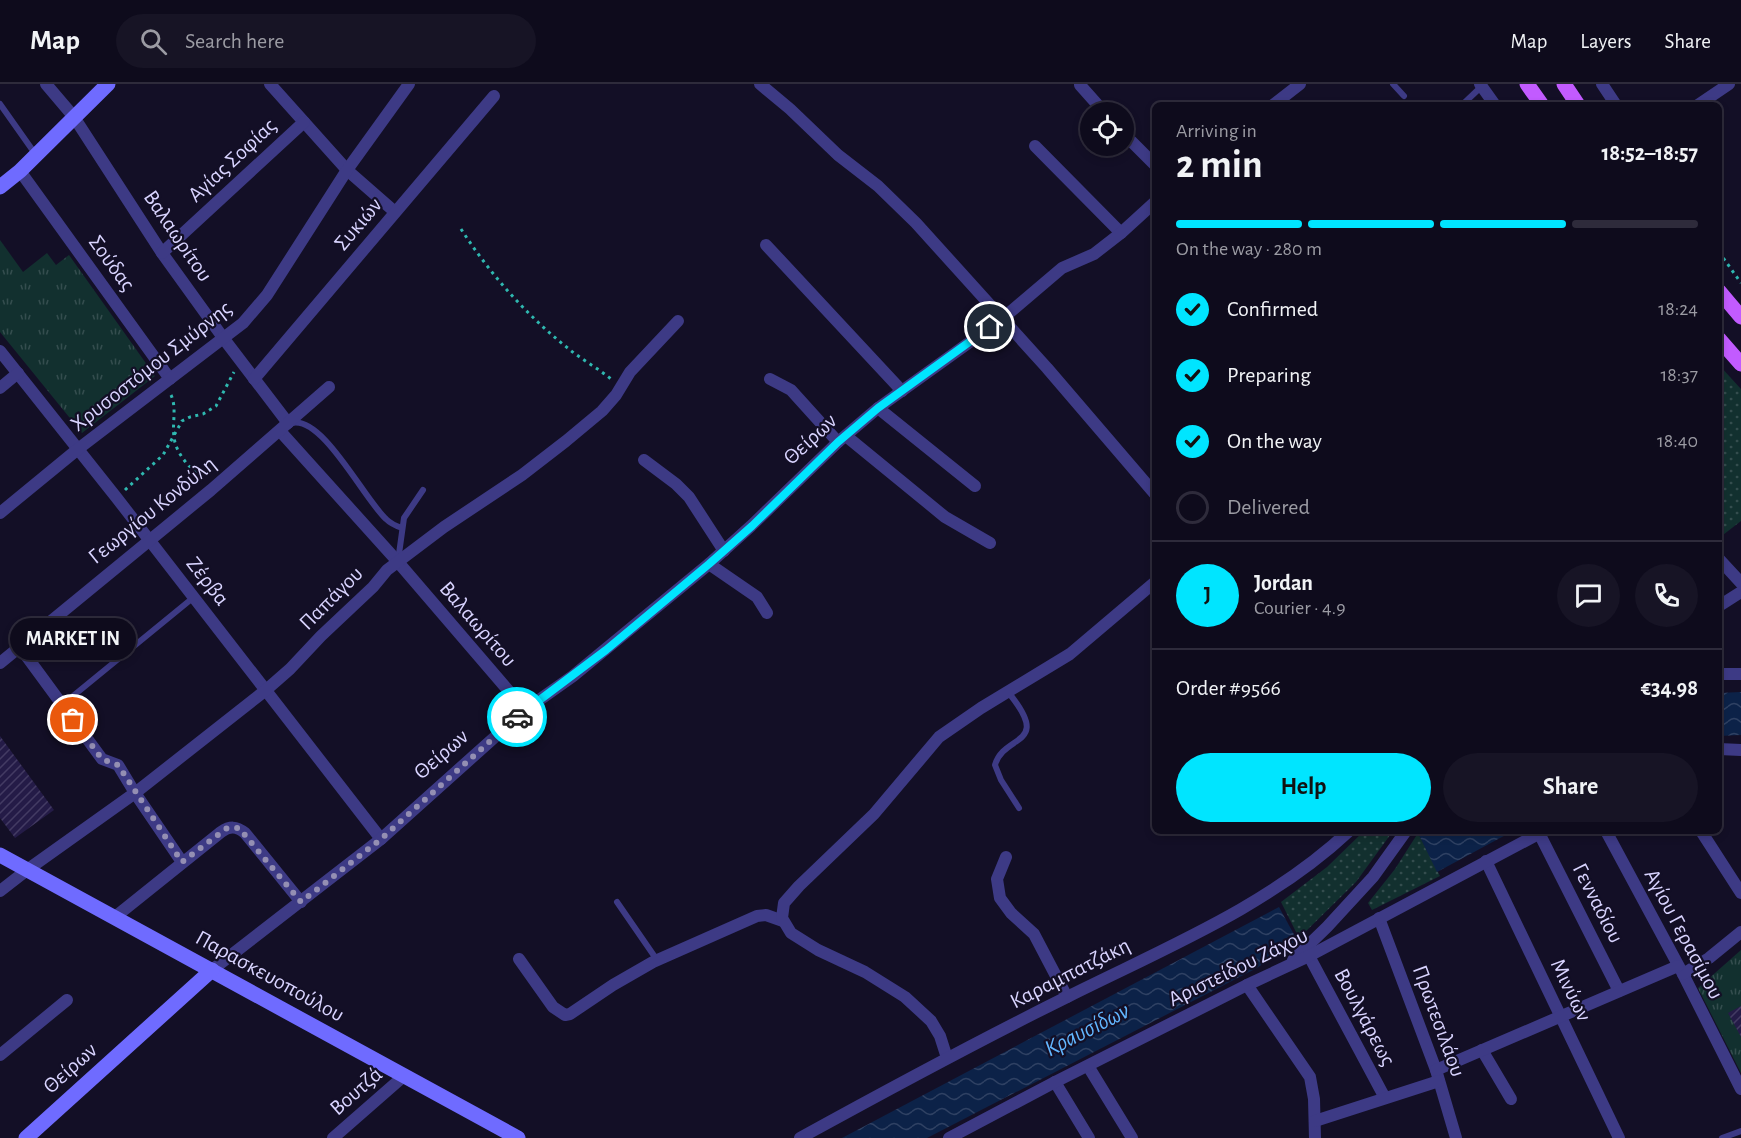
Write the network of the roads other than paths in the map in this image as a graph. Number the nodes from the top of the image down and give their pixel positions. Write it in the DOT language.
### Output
graph roads {
  1 [pos="46,84"];
  2 [pos="108,84"];
  3 [pos="270,84"];
  4 [pos="409,84"];
  5 [pos="760,84"];
  6 [pos="1300,84"];
  7 [pos="1393,84"];
  8 [pos="1527,84"];
  9 [pos="1564,84"];
  10 [pos="1602,84"];
  11 [pos="1080,85"];
  12 [pos="1481,85"];
  13 [pos="1725,86"];
  14 [pos="494,96"];
  15 [pos="1404,96"];
  16 [pos="1095,102"];
  17 [pos="1277,102"];
  18 [pos="1465,102"];
  19 [pos="1493,102"];
  20 [pos="1540,102"];
  21 [pos="1576,102"];
  22 [pos="1614,102"];
  23 [pos="1702,102"];
  24 [pos="1713,102"];
  25 [pos="0,104"];
  26 [pos="74,117"];
  27 [pos="304,122"];
  28 [pos="1134,144"];
  29 [pos="1035,146"];
  30 [pos="36,155"];
  31 [pos="1152,162"];
  32 [pos="347,170"];
  33 [pos="21,171"];
  34 [pos="2,182"];
  35 [pos="1152,205"];
  36 [pos="395,212"];
  37 [pos="1121,233"];
  38 [pos="766,245"];
  39 [pos="162,252"];
  40 [pos="1722,295"];
  41 [pos="1741,317"];
  42 [pos="1002,319"];
  43 [pos="678,321"];
  44 [pos="224,339"];
  45 [pos="1722,342"];
  46 [pos="0,351"];
  47 [pos="1741,364"];
  48 [pos="18,374"];
  49 [pos="254,379"];
  50 [pos="770,379"];
  51 [pos="167,382"];
  52 [pos="329,387"];
  53 [pos="0,388"];
  54 [pos="902,391"];
  55 [pos="878,408"];
  56 [pos="284,427"];
  57 [pos="842,439"];
  58 [pos="78,449"];
  59 [pos="644,460"];
  60 [pos="975,486"];
  61 [pos="423,490"];
  62 [pos="1152,491"];
  63 [pos="0,513"];
  64 [pos="402,528"];
  65 [pos="150,541"];
  66 [pos="990,543"];
  67 [pos="724,551"];
  68 [pos="398,562"];
  69 [pos="1722,562"];
  70 [pos="709,564"];
  71 [pos="1741,583"];
  72 [pos="1152,585"];
  73 [pos="1741,592"];
  74 [pos="194,597"];
  75 [pos="1722,604"];
  76 [pos="767,613"];
  77 [pos="19,646"];
  78 [pos="0,663"];
  79 [pos="1722,674"];
  80 [pos="1741,674"];
  81 [pos="266,690"];
  82 [pos="1008,692"];
  83 [pos="62,705"];
  84 [pos="525,710"];
  85 [pos="1722,749"];
  86 [pos="1741,750"];
  87 [pos="135,793"];
  88 [pos="1019,808"];
  89 [pos="1345,834"];
  90 [pos="1404,834"];
  91 [pos="1538,834"];
  92 [pos="1543,834"];
  93 [pos="1608,834"];
  94 [pos="1703,834"];
  95 [pos="381,839"];
  96 [pos="0,855"];
  97 [pos="1006,857"];
  98 [pos="1486,861"];
  99 [pos="182,862"];
  100 [pos="27,870"];
  101 [pos="0,891"];
  102 [pos="1741,893"];
  103 [pos="301,902"];
  104 [pos="616,902"];
  105 [pos="115,917"];
  106 [pos="1379,918"];
  107 [pos="783,921"];
  108 [pos="1741,932"];
  109 [pos="1309,956"];
  110 [pos="519,959"];
  111 [pos="657,960"];
  112 [pos="212,970"];
  113 [pos="1680,970"];
  114 [pos="1274,972"];
  115 [pos="1247,985"];
  116 [pos="1619,991"];
  117 [pos="1067,997"];
  118 [pos="67,1000"];
  119 [pos="1560,1016"];
  120 [pos="1482,1050"];
  121 [pos="0,1055"];
  122 [pos="947,1058"];
  123 [pos="1088,1066"];
  124 [pos="405,1075"];
  125 [pos="1437,1075"];
  126 [pos="1055,1082"];
  127 [pos="1741,1089"];
  128 [pos="1385,1098"];
  129 [pos="1510,1099"];
  130 [pos="1315,1120"];
  131 [pos="1741,1131"];
  132 [pos="26,1138"];
  133 [pos="333,1138"];
  134 [pos="518,1138"];
  135 [pos="800,1138"];
  136 [pos="950,1138"];
  137 [pos="1089,1138"];
  138 [pos="1132,1138"];
  139 [pos="1316,1138"];
  140 [pos="1456,1138"];
  141 [pos="1618,1138"];
  142 [pos="1722,1138"];
  1 -- 26 [label="street, Βαλαωρίτου"];
  2 -- 26 [label="street"];
  3 -- 27 [label="street"];
  4 -- 32 [label="street, Χρυσοστόμου Σμύρνης"];
  5 -- 42 [label="street"];
  6 -- 17 [label="street"];
  7 -- 15 [label="lane"];
  8 -- 20 [label="main road"];
  9 -- 21 [label="main road"];
  10 -- 22 [label="street"];
  11 -- 16 [label="street"];
  12 -- 18 [label="lane"];
  12 -- 19 [label="street"];
  13 -- 23 [label="street"];
  13 -- 24 [label="street"];
  14 -- 36 [label="street, Συκιών"];
  25 -- 30 [label="lane"];
  26 -- 30 [label="street"];
  26 -- 39 [label="street, Βαλαωρίτου"];
  27 -- 32 [label="street"];
  27 -- 39 [label="street, Αγίας Σοφίας"];
  28 -- 31 [label="street"];
  29 -- 37 [label="street"];
  30 -- 33 [label="street"];
  32 -- 36 [label="street"];
  32 -- 44 [label="street, Χρυσοστόμου Σμύρνης"];
  33 -- 34 [label="street"];
  33 -- 51 [label="street, Σούδας"];
  35 -- 37 [label="street, Θείρων"];
  36 -- 49 [label="street, Συκιών"];
  37 -- 42 [label="street, Θείρων"];
  38 -- 54 [label="street"];
  39 -- 44 [label="street, Βαλαωρίτου"];
  40 -- 41 [label="main road"];
  42 -- 54 [label="street, Θείρων"];
  42 -- 62 [label="street"];
  43 -- 68 [label="street, Παπάγου"];
  44 -- 49 [label="street, Βαλαωρίτου"];
  44 -- 51 [label="street, Χρυσοστόμου Σμύρνης"];
  45 -- 47 [label="main road"];
  46 -- 48 [label="street, Ζέρβα"];
  48 -- 53 [label="street"];
  48 -- 58 [label="street, Ζέρβα"];
  49 -- 56 [label="street, Βαλαωρίτου"];
  50 -- 57 [label="street"];
  51 -- 58 [label="street, Χρυσοστόμου Σμύρνης"];
  52 -- 56 [label="street, Γεωργίου Κονδύλη"];
  54 -- 55 [label="street, Θείρων"];
  55 -- 57 [label="street, Θείρων"];
  55 -- 60 [label="street"];
  56 -- 64 [label="lane"];
  56 -- 65 [label="street, Γεωργίου Κονδύλη"];
  56 -- 68 [label="street, Βαλαωρίτου"];
  57 -- 66 [label="street"];
  57 -- 67 [label="street, Θείρων"];
  58 -- 63 [label="street, Χρυσοστόμου Σμύρνης"];
  58 -- 65 [label="street, Ζέρβα"];
  59 -- 67 [label="street"];
  61 -- 64 [label="lane"];
  64 -- 68 [label="lane"];
  65 -- 74 [label="street, Ζέρβα"];
  65 -- 77 [label="street, Γεωργίου Κονδύλη"];
  67 -- 70 [label="street, Θείρων"];
  68 -- 81 [label="street, Παπάγου"];
  68 -- 84 [label="street, Βαλαωρίτου"];
  69 -- 71 [label="street"];
  70 -- 76 [label="street"];
  70 -- 84 [label="street, Θείρων"];
  72 -- 82 [label="street"];
  73 -- 75 [label="street"];
  74 -- 81 [label="street, Ζέρβα"];
  74 -- 83 [label="lane"];
  77 -- 78 [label="street, Γεωργίου Κονδύλη"];
  77 -- 83 [label="street"];
  79 -- 80 [label="street"];
  81 -- 87 [label="street, Παπάγου"];
  81 -- 95 [label="street, Ζέρβα"];
  82 -- 88 [label="lane"];
  82 -- 107 [label="street"];
  83 -- 87 [label="street"];
  84 -- 95 [label="street, Θείρων"];
  85 -- 86 [label="street"];
  87 -- 99 [label="street"];
  87 -- 100 [label="street, Παπάγου"];
  89 -- 117 [label="street, Καραμπατζάκη"];
  90 -- 114 [label="street"];
  91 -- 98 [label="street, Αριστείδου Ζάχου"];
  92 -- 116 [label="street, Γενναδίου"];
  93 -- 113 [label="street, Αγίου Γερασίμου"];
  94 -- 102 [label="street"];
  95 -- 103 [label="street, Θείρων"];
  96 -- 100 [label="street, Παρασκευοπούλου"];
  97 -- 117 [label="street"];
  98 -- 106 [label="street, Αριστείδου Ζάχου"];
  98 -- 119 [label="street, Μινύων"];
  99 -- 103 [label="street"];
  99 -- 105 [label="street"];
  100 -- 101 [label="street, Παπάγου"];
  100 -- 105 [label="street, Παρασκευοπούλου"];
  103 -- 112 [label="street, Θείρων"];
  104 -- 111 [label="lane"];
  105 -- 112 [label="street, Παρασκευοπούλου"];
  106 -- 109 [label="street, Αριστείδου Ζάχου"];
  106 -- 125 [label="street, Πρωτεσιλάου"];
  107 -- 111 [label="street"];
  107 -- 122 [label="street"];
  108 -- 113 [label="street"];
  109 -- 114 [label="street, Αριστείδου Ζάχου"];
  109 -- 128 [label="street, Βουλγάρεως"];
  110 -- 111 [label="street"];
  112 -- 124 [label="street, Παρασκευοπούλου"];
  112 -- 132 [label="street, Θείρων"];
  113 -- 116 [label="street"];
  113 -- 127 [label="street, Αγίου Γερασίμου"];
  114 -- 115 [label="street, Αριστείδου Ζάχου"];
  115 -- 123 [label="street, Αριστείδου Ζάχου"];
  115 -- 130 [label="street"];
  116 -- 119 [label="street"];
  117 -- 122 [label="street, Καραμπατζάκη"];
  118 -- 121 [label="street"];
  119 -- 120 [label="street"];
  119 -- 141 [label="street, Μινύων"];
  120 -- 125 [label="street"];
  120 -- 129 [label="street"];
  122 -- 135 [label="street, Καραμπατζάκη"];
  123 -- 126 [label="street, Αριστείδου Ζάχου"];
  123 -- 138 [label="street"];
  124 -- 133 [label="street, Βουτζά"];
  124 -- 134 [label="street, Παρασκευοπούλου"];
  125 -- 128 [label="street"];
  125 -- 140 [label="street, Πρωτεσιλάου"];
  126 -- 136 [label="street, Αριστείδου Ζάχου"];
  126 -- 137 [label="street"];
  128 -- 130 [label="street"];
  130 -- 139 [label="street"];
  131 -- 142 [label="lane"];
}
